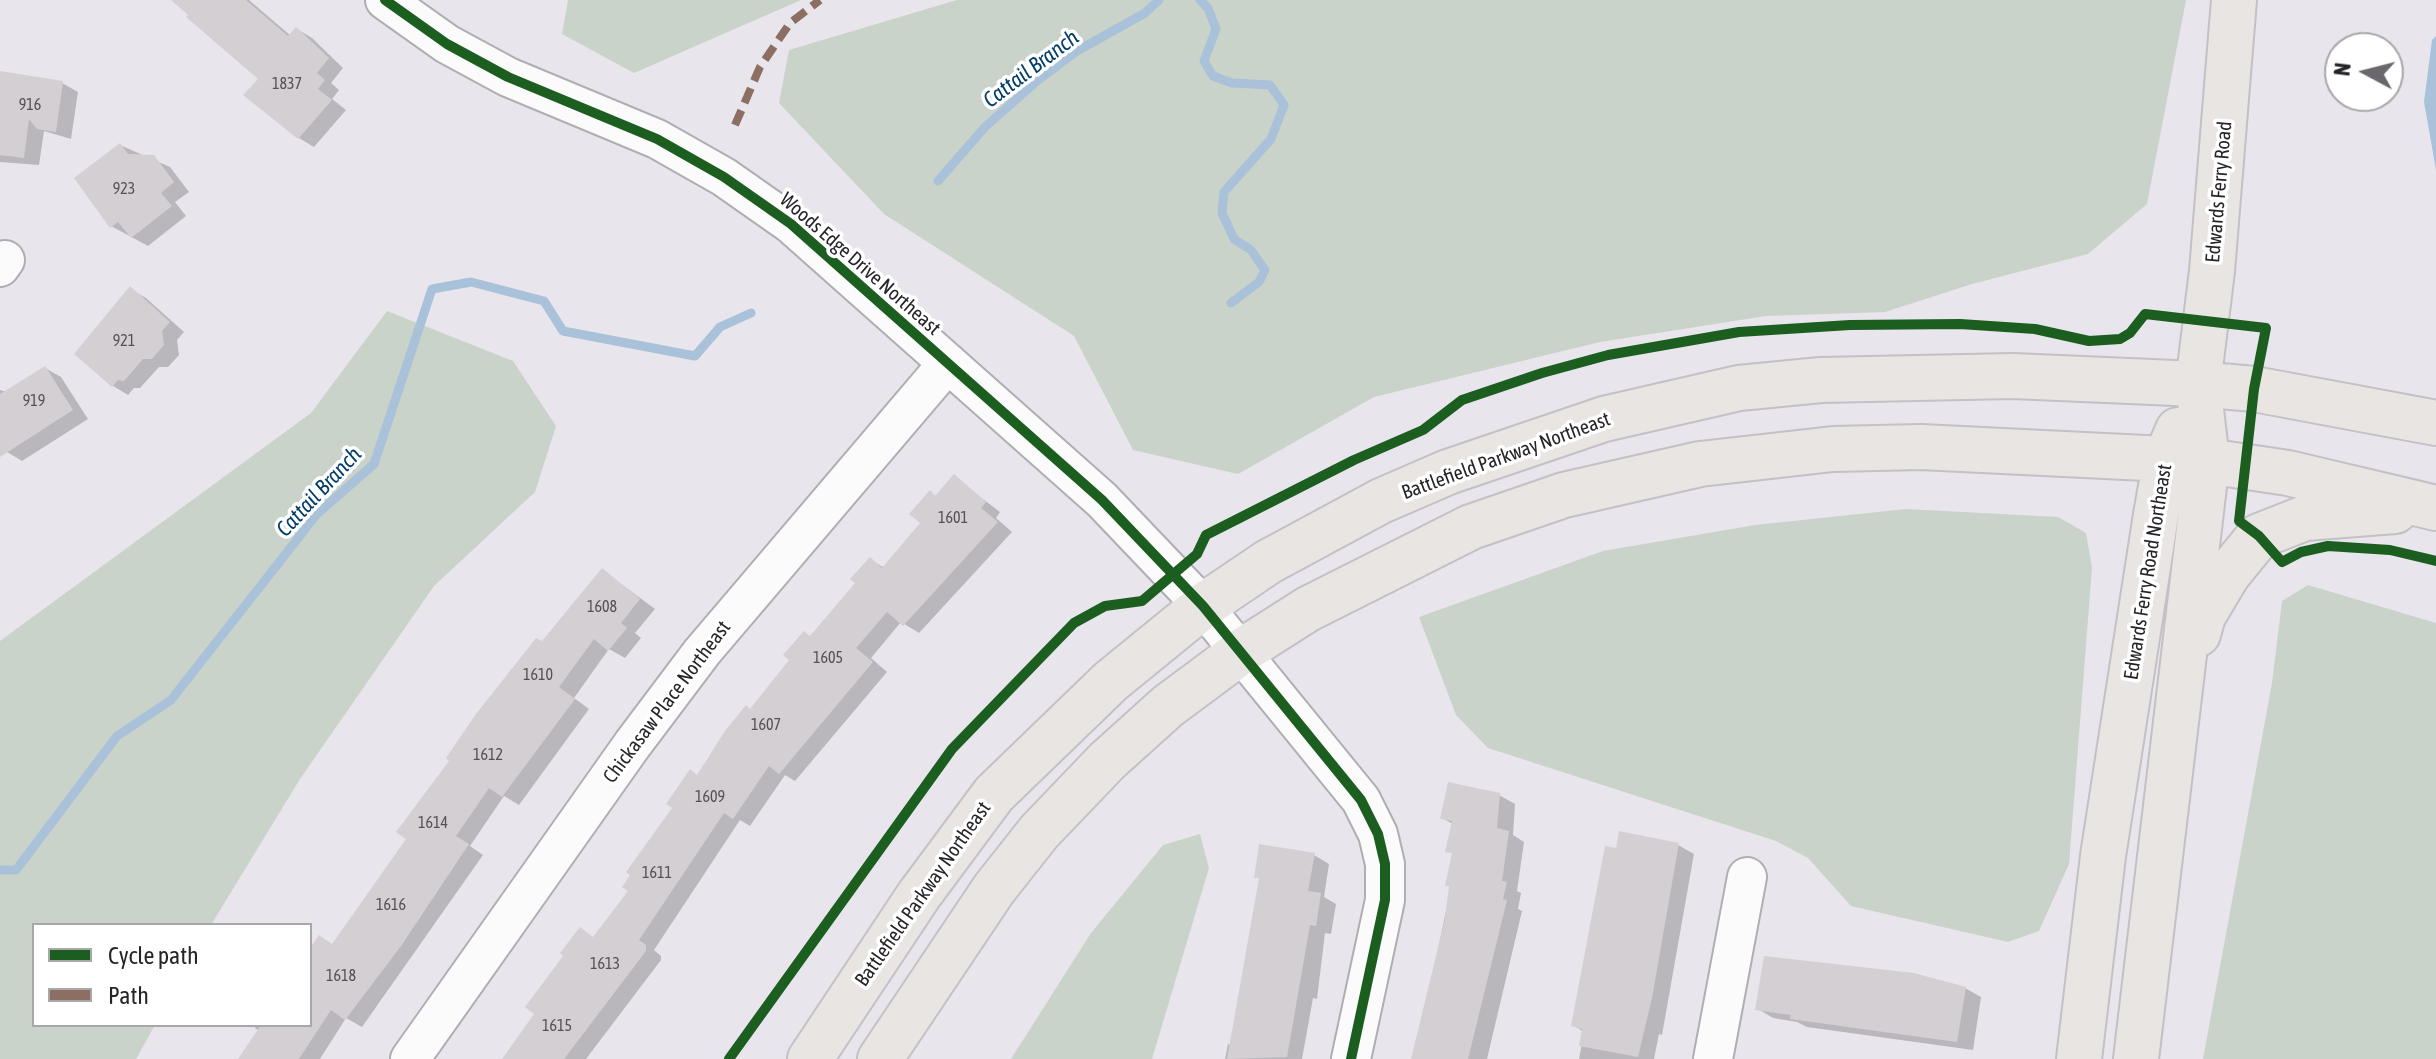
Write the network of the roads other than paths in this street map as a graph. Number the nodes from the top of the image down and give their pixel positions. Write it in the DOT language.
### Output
graph roads {
  1 [pos="385,0"];
  2 [pos="2234,0"];
  3 [pos="948,363"];
  4 [pos="2198,384"];
  5 [pos="2436,423"];
  6 [pos="2186,460"];
  7 [pos="2436,508"];
  8 [pos="1203,606"];
  9 [pos="1242,651"];
  10 [pos="2177,705"];
  11 [pos="1747,877"];
  12 [pos="410,1059"];
  13 [pos="810,1059"];
  14 [pos="880,1059"];
  15 [pos="1351,1059"];
  16 [pos="1713,1059"];
  17 [pos="2079,1059"];
  18 [pos="2136,1059"];
  1 -- 3 [label="street, Woods Edge Drive Northeast"];
  2 -- 4 [label="main road, Edwards Ferry Road"];
  3 -- 8 [label="street, Woods Edge Drive Northeast"];
  3 -- 12 [label="street, Chickasaw Place Northeast"];
  4 -- 5 [label="main road, Battlefield Parkway Northeast"];
  4 -- 6 [label="main road, Edwards Ferry Road Northeast"];
  4 -- 8 [label="main road, Battlefield Parkway Northeast"];
  6 -- 7 [label="main road"];
  6 -- 9 [label="main road"];
  6 -- 10 [label="main road, Edwards Ferry Road Northeast"];
  6 -- 17 [label="main road, Edwards Ferry Road Northeast"];
  7 -- 10 [label="main road"];
  8 -- 9 [label="street, Woods Edge Drive Northeast"];
  8 -- 13 [label="main road, Battlefield Parkway Northeast"];
  9 -- 14 [label="main road"];
  9 -- 15 [label="street, Woods Edge Drive Northeast"];
  10 -- 18 [label="main road, Edwards Ferry Road Northeast"];
  11 -- 16 [label="street"];
}
